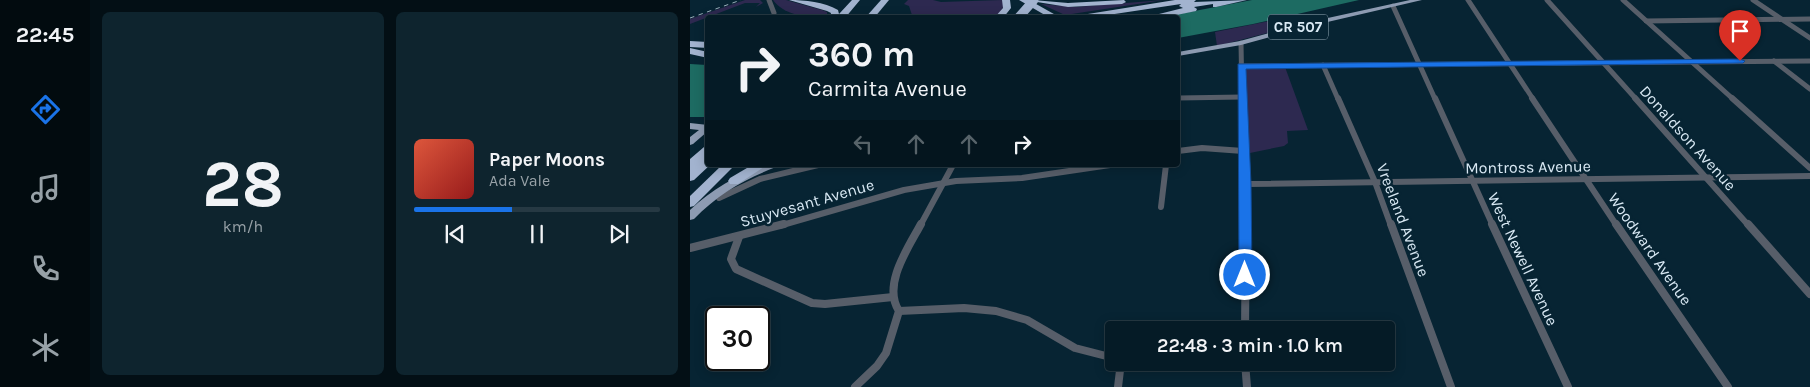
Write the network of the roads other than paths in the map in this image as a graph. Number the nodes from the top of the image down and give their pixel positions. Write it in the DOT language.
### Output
graph roads {
  1 [pos="769,0"];
  2 [pos="793,0"];
  3 [pos="802,0"];
  4 [pos="832,0"];
  5 [pos="856,0"];
  6 [pos="864,0"];
  7 [pos="1006,0"];
  8 [pos="1024,0"];
  9 [pos="1081,0"];
  10 [pos="1143,0"];
  11 [pos="1192,0"];
  12 [pos="1223,0"];
  13 [pos="1243,0"];
  14 [pos="1419,0"];
  15 [pos="1468,0"];
  16 [pos="1546,0"];
  17 [pos="1623,0"];
  18 [pos="1753,0"];
  19 [pos="880,2"];
  20 [pos="1036,2"];
  21 [pos="1393,6"];
  22 [pos="774,13"];
  23 [pos="834,15"];
  24 [pos="843,15"];
  25 [pos="852,15"];
  26 [pos="863,15"];
  27 [pos="871,15"];
  28 [pos="1001,15"];
  29 [pos="1021,15"];
  30 [pos="1052,15"];
  31 [pos="1088,15"];
  32 [pos="1120,15"];
  33 [pos="1159,15"];
  34 [pos="1810,19"];
  35 [pos="1646,20"];
  36 [pos="1783,20"];
  37 [pos="1810,38"];
  38 [pos="1241,43"];
  39 [pos="690,44"];
  40 [pos="705,45"];
  41 [pos="690,50"];
  42 [pos="705,52"];
  43 [pos="1180,54"];
  44 [pos="1690,61"];
  45 [pos="1774,61"];
  46 [pos="1810,61"];
  47 [pos="1602,62"];
  48 [pos="1419,64"];
  49 [pos="1509,64"];
  50 [pos="1323,65"];
  51 [pos="1241,66"];
  52 [pos="1810,88"];
  53 [pos="1242,97"];
  54 [pos="1180,98"];
  55 [pos="690,126"];
  56 [pos="705,128"];
  57 [pos="705,130"];
  58 [pos="690,142"];
  59 [pos="705,145"];
  60 [pos="705,145"];
  61 [pos="1180,151"];
  62 [pos="1243,151"];
  63 [pos="690,154"];
  64 [pos="705,164"];
  65 [pos="690,166"];
  66 [pos="715,167"];
  67 [pos="727,167"];
  68 [pos="758,167"];
  69 [pos="768,167"];
  70 [pos="810,167"];
  71 [pos="951,167"];
  72 [pos="1096,167"];
  73 [pos="1166,167"];
  74 [pos="1810,168"];
  75 [pos="1810,176"];
  76 [pos="690,177"];
  77 [pos="1706,177"];
  78 [pos="1586,180"];
  79 [pos="734,181"];
  80 [pos="1472,181"];
  81 [pos="1376,182"];
  82 [pos="942,184"];
  83 [pos="1246,184"];
  84 [pos="690,191"];
  85 [pos="719,198"];
  86 [pos="690,203"];
  87 [pos="1160,207"];
  88 [pos="690,216"];
  89 [pos="739,237"];
  90 [pos="690,248"];
  91 [pos="1810,294"];
  92 [pos="893,296"];
  93 [pos="899,311"];
  94 [pos="1245,321"];
  95 [pos="1105,356"];
  96 [pos="1120,371"];
  97 [pos="1245,371"];
  98 [pos="854,387"];
  99 [pos="1118,387"];
  100 [pos="1246,387"];
  101 [pos="1451,387"];
  102 [pos="1568,387"];
  103 [pos="1728,387"];
  1 -- 22 [label="street"];
  2 -- 23 [label="highway"];
  3 -- 4 [label="highway"];
  5 -- 24 [label="highway"];
  6 -- 25 [label="highway"];
  7 -- 28 [label="highway"];
  8 -- 20 [label="highway"];
  9 -- 10 [label="highway"];
  10 -- 20 [label="highway"];
  11 -- 31 [label="highway"];
  12 -- 32 [label="highway"];
  13 -- 33 [label="highway"];
  14 -- 21 [label="main road, CR 507"];
  15 -- 49 [label="street, Woodward Avenue"];
  16 -- 47 [label="street, Donaldson Avenue"];
  17 -- 35 [label="street"];
  18 -- 36 [label="street"];
  19 -- 26 [label="highway"];
  19 -- 27 [label="highway"];
  20 -- 29 [label="highway, bridge"];
  20 -- 30 [label="highway"];
  21 -- 38 [label="main road, CR 507"];
  21 -- 48 [label="street, West Newell Avenue"];
  34 -- 36 [label="street"];
  35 -- 36 [label="street"];
  35 -- 44 [label="street"];
  36 -- 37 [label="street"];
  38 -- 43 [label="main road, CR 507"];
  38 -- 51 [label="street"];
  39 -- 40 [label="highway"];
  41 -- 42 [label="highway"];
  44 -- 45 [label="street"];
  44 -- 47 [label="street"];
  44 -- 74 [label="street"];
  45 -- 46 [label="street"];
  45 -- 52 [label="street"];
  47 -- 49 [label="street"];
  47 -- 77 [label="street, Donaldson Avenue"];
  48 -- 49 [label="street"];
  48 -- 50 [label="street"];
  48 -- 80 [label="street, West Newell Avenue"];
  49 -- 78 [label="street, Woodward Avenue"];
  50 -- 51 [label="street"];
  50 -- 81 [label="street, Vreeland Avenue"];
  51 -- 53 [label="street"];
  53 -- 54 [label="street"];
  53 -- 62 [label="street"];
  55 -- 56 [label="main road"];
  57 -- 58 [label="main road"];
  59 -- 63 [label="highway"];
  60 -- 65 [label="highway"];
  61 -- 62 [label="street"];
  62 -- 83 [label="street"];
  64 -- 76 [label="highway"];
  66 -- 84 [label="highway"];
  67 -- 86 [label="highway"];
  68 -- 79 [label="highway"];
  69 -- 79 [label="main road"];
  70 -- 85 [label="street"];
  71 -- 82 [label="street"];
  72 -- 82 [label="street, Stuyvesant Avenue"];
  73 -- 87 [label="street"];
  75 -- 77 [label="street, Montross Avenue"];
  77 -- 78 [label="street, Montross Avenue"];
  77 -- 91 [label="street, Donaldson Avenue"];
  78 -- 80 [label="street, Montross Avenue"];
  78 -- 103 [label="street, Woodward Avenue"];
  79 -- 88 [label="main road"];
  80 -- 81 [label="street, Montross Avenue"];
  80 -- 102 [label="street, West Newell Avenue"];
  81 -- 83 [label="street, Montross Avenue"];
  81 -- 101 [label="street, Vreeland Avenue"];
  82 -- 89 [label="street, Stuyvesant Avenue"];
  82 -- 92 [label="street"];
  83 -- 94 [label="street"];
  89 -- 90 [label="street, Stuyvesant Avenue"];
  89 -- 92 [label="street"];
  92 -- 93 [label="street"];
  93 -- 95 [label="street"];
  93 -- 98 [label="street"];
  96 -- 99 [label="street"];
  97 -- 100 [label="street"];
}
